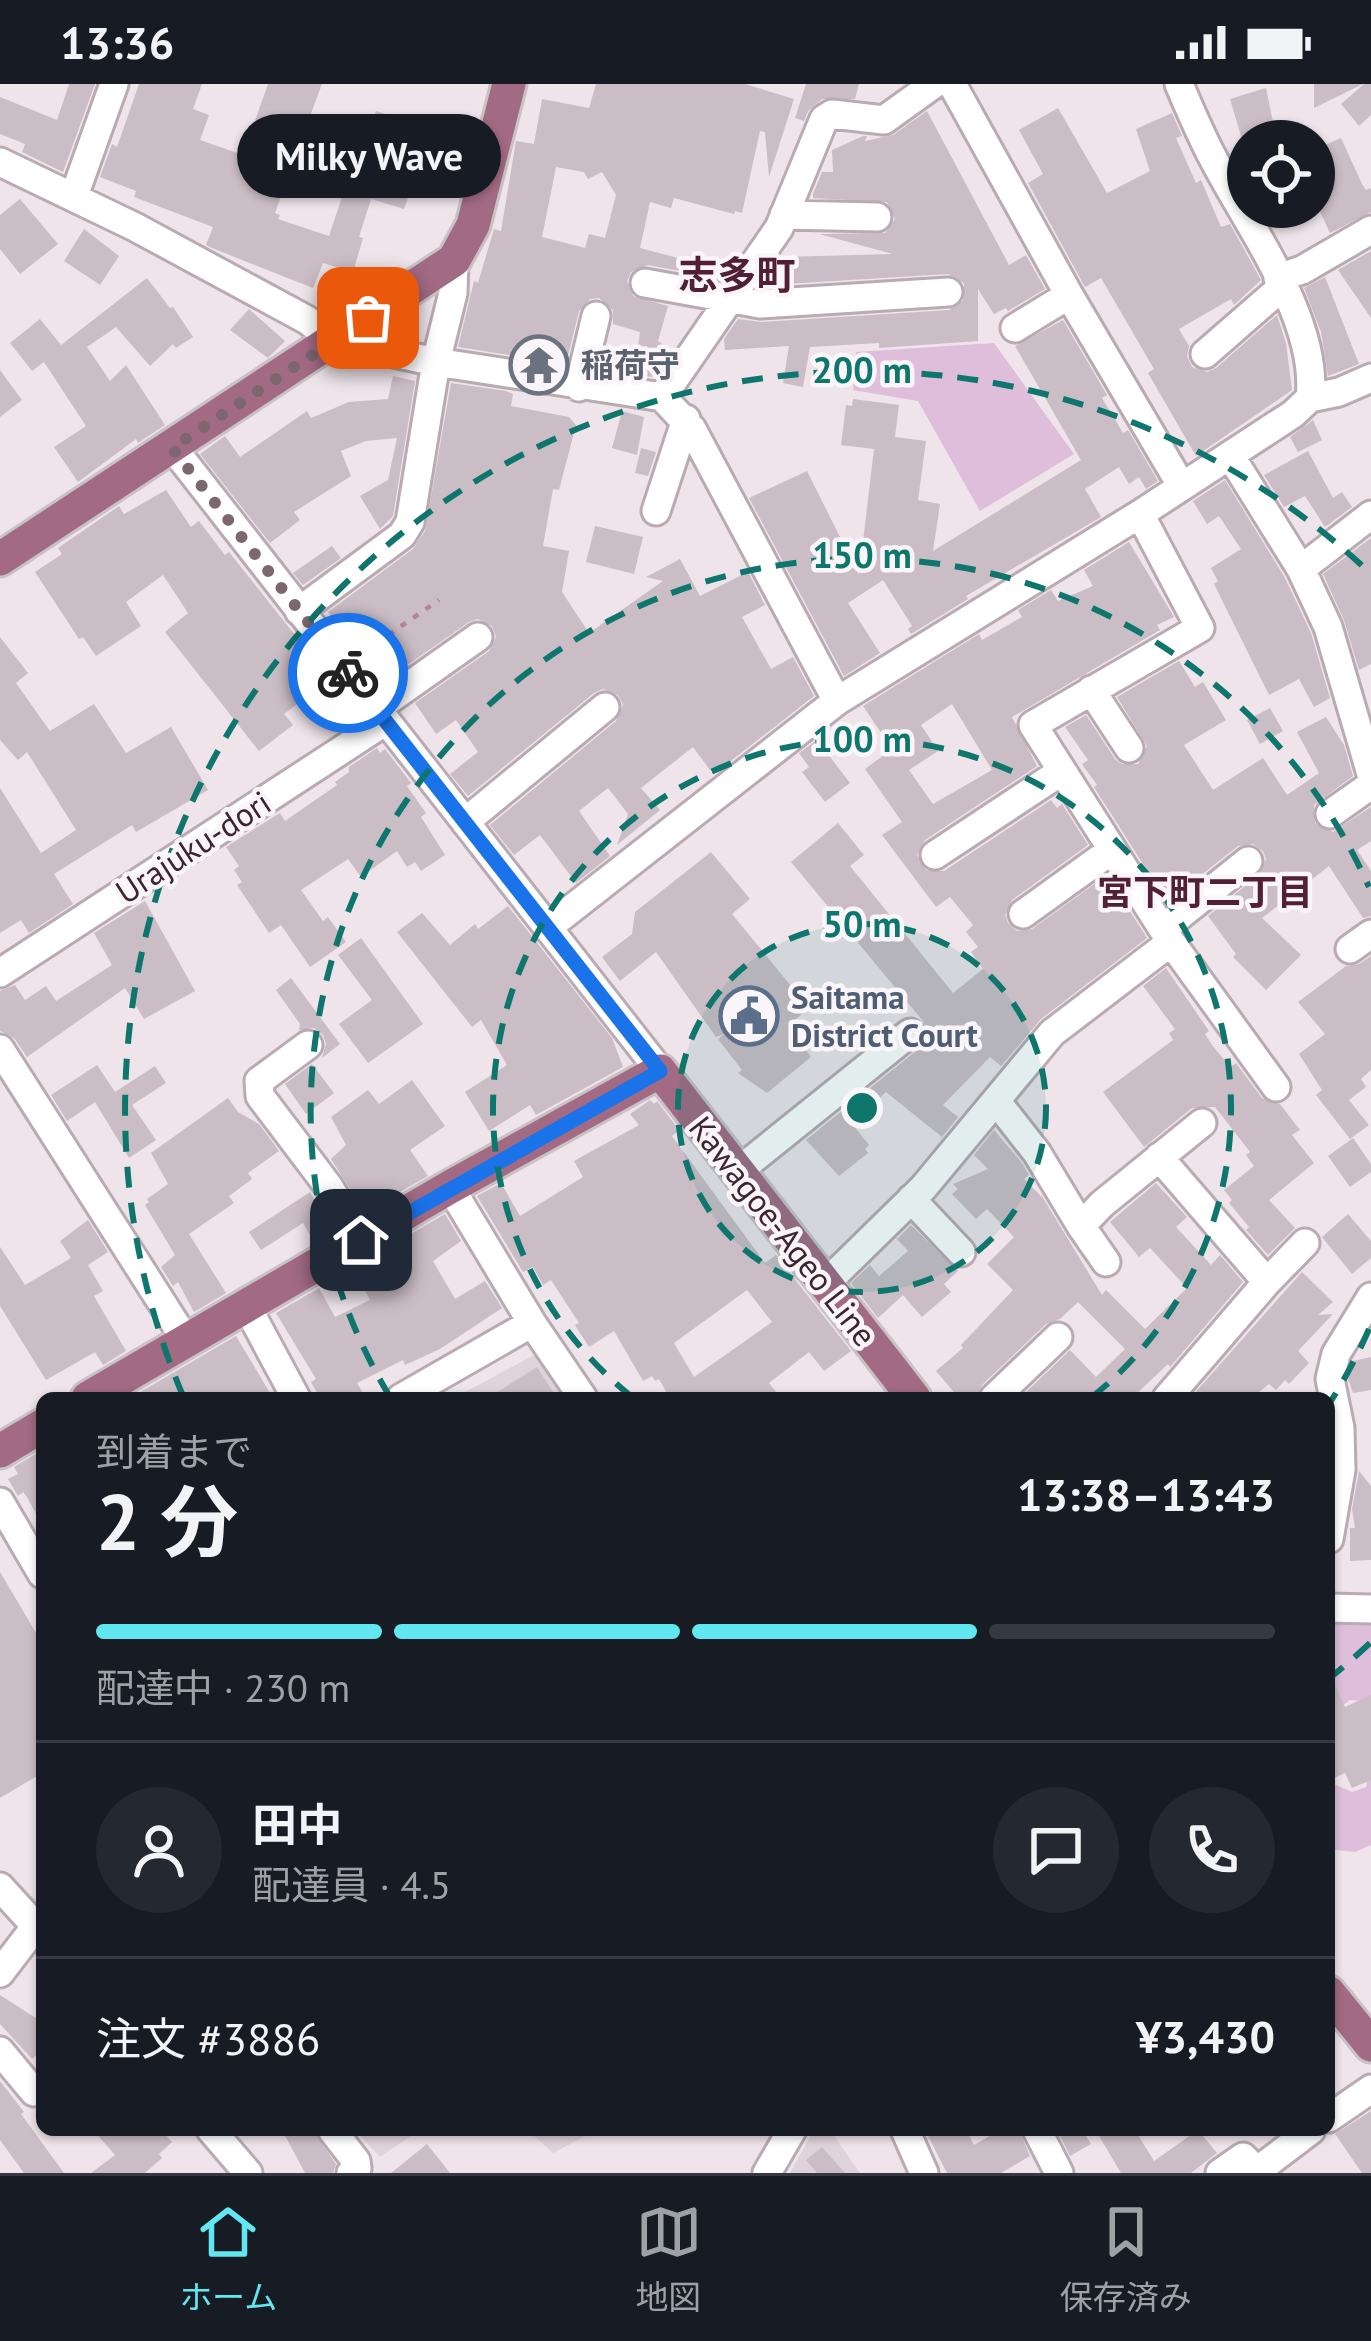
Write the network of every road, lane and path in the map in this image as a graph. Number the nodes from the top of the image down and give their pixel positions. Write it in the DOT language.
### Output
graph roads {
  1 [pos="114,84"];
  2 [pos="509,84"];
  3 [pos="934,84"];
  4 [pos="952,84"];
  5 [pos="1179,84"];
  6 [pos="0,162"];
  7 [pos="74,196"];
  8 [pos="784,215"];
  9 [pos="877,217"];
  10 [pos="1371,230"];
  11 [pos="454,260"];
  12 [pos="1280,282"];
  13 [pos="645,283"];
  14 [pos="948,292"];
  15 [pos="1069,296"];
  16 [pos="728,299"];
  17 [pos="596,316"];
  18 [pos="1016,328"];
  19 [pos="333,340"];
  20 [pos="1205,354"];
  21 [pos="436,362"];
  22 [pos="1371,378"];
  23 [pos="579,387"];
  24 [pos="662,397"];
  25 [pos="1310,398"];
  26 [pos="686,419"];
  27 [pos="172,448"];
  28 [pos="1230,455"];
  29 [pos="1181,485"];
  30 [pos="656,511"];
  31 [pos="1140,514"];
  32 [pos="1371,515"];
  33 [pos="0,559"];
  34 [pos="1301,569"];
  35 [pos="439,600"];
  36 [pos="299,610"];
  37 [pos="478,637"];
  38 [pos="344,668"];
  39 [pos="1091,690"];
  40 [pos="837,701"];
  41 [pos="604,707"];
  42 [pos="381,715"];
  43 [pos="1129,748"];
  44 [pos="1062,771"];
  45 [pos="1371,774"];
  46 [pos="1371,785"];
  47 [pos="1330,814"];
  48 [pos="465,822"];
  49 [pos="1112,850"];
  50 [pos="935,855"];
  51 [pos="1248,861"];
  52 [pos="1023,914"];
  53 [pos="548,928"];
  54 [pos="1167,935"];
  55 [pos="0,974"];
  56 [pos="910,1034"];
  57 [pos="308,1045"];
  58 [pos="0,1048"];
  59 [pos="660,1071"];
  60 [pos="1276,1088"];
  61 [pos="997,1102"];
  62 [pos="1202,1124"];
  63 [pos="1159,1157"];
  64 [pos="737,1172"];
  65 [pos="450,1187"];
  66 [pos="911,1199"];
  67 [pos="1082,1226"];
  68 [pos="361,1240"];
  69 [pos="1305,1243"];
  70 [pos="962,1252"];
  71 [pos="1106,1262"];
  72 [pos="1268,1282"];
  73 [pos="825,1284"];
  74 [pos="1371,1297"];
  75 [pos="246,1305"];
  76 [pos="532,1323"];
  77 [pos="1058,1337"];
  78 [pos="185,1339"];
  79 [pos="98,1392"];
  80 [pos="293,1392"];
  81 [pos="411,1392"];
  82 [pos="580,1392"];
  83 [pos="909,1392"];
  84 [pos="1000,1392"];
  85 [pos="1172,1392"];
  86 [pos="1333,1392"];
  87 [pos="1335,1403"];
  88 [pos="36,1430"];
  89 [pos="0,1451"];
  90 [pos="0,1502"];
  91 [pos="1335,1504"];
  92 [pos="36,1564"];
  93 [pos="1335,1608"];
  94 [pos="1371,1610"];
  95 [pos="0,1887"];
  96 [pos="36,1926"];
  97 [pos="36,1932"];
  98 [pos="0,1973"];
  99 [pos="1335,2001"];
  100 [pos="1371,2045"];
  101 [pos="0,2051"];
  102 [pos="1371,2089"];
  103 [pos="36,2090"];
  104 [pos="1335,2114"];
  105 [pos="216,2136"];
  106 [pos="337,2136"];
  107 [pos="788,2136"];
  108 [pos="907,2136"];
  109 [pos="1040,2136"];
  110 [pos="1303,2136"];
  111 [pos="248,2173"];
  112 [pos="351,2173"];
  113 [pos="766,2173"];
  114 [pos="924,2173"];
  115 [pos="1059,2173"];
  116 [pos="1220,2173"];
  1 -- 7 [label="street"];
  2 -- 11 [label="main road"];
  3 -- 8 [label="street"];
  4 -- 15 [label="street"];
  5 -- 12 [label="street"];
  6 -- 7 [label="street"];
  7 -- 19 [label="street"];
  8 -- 9 [label="street"];
  8 -- 16 [label="street"];
  10 -- 12 [label="street"];
  11 -- 19 [label="main road"];
  11 -- 21 [label="street"];
  12 -- 20 [label="street"];
  12 -- 25 [label="street"];
  13 -- 16 [label="street"];
  14 -- 16 [label="street"];
  15 -- 18 [label="street"];
  15 -- 29 [label="street"];
  16 -- 24 [label="street"];
  17 -- 23 [label="street"];
  19 -- 21 [label="street"];
  19 -- 27 [label="main road"];
  21 -- 23 [label="street"];
  21 -- 36 [label="street"];
  22 -- 25 [label="street"];
  23 -- 24 [label="street"];
  24 -- 26 [label="street"];
  25 -- 28 [label="street"];
  26 -- 30 [label="street"];
  26 -- 40 [label="street"];
  27 -- 33 [label="main road"];
  27 -- 36 [label="street"];
  28 -- 29 [label="street"];
  28 -- 34 [label="street"];
  29 -- 31 [label="street"];
  31 -- 39 [label="street"];
  31 -- 40 [label="street"];
  32 -- 34 [label="street"];
  34 -- 45 [label="street"];
  35 -- 38 [label="path"];
  36 -- 38 [label="street"];
  37 -- 42 [label="street, Urajuku-dori"];
  38 -- 42 [label="street"];
  39 -- 43 [label="street"];
  39 -- 44 [label="street"];
  40 -- 53 [label="street"];
  41 -- 48 [label="street"];
  42 -- 48 [label="street"];
  42 -- 55 [label="street, Urajuku-dori"];
  44 -- 49 [label="street"];
  44 -- 50 [label="street"];
  46 -- 47 [label="street"];
  48 -- 53 [label="street"];
  49 -- 52 [label="street"];
  49 -- 54 [label="street"];
  51 -- 54 [label="street"];
  53 -- 59 [label="street"];
  54 -- 60 [label="street"];
  54 -- 61 [label="street"];
  56 -- 64 [label="street"];
  57 -- 68 [label="street"];
  58 -- 78 [label="street"];
  59 -- 64 [label="main road, Kawagoe-Ageo Line"];
  59 -- 65 [label="main road"];
  61 -- 66 [label="street"];
  61 -- 67 [label="street"];
  62 -- 63 [label="street"];
  63 -- 67 [label="street"];
  63 -- 72 [label="street"];
  64 -- 73 [label="main road, Kawagoe-Ageo Line"];
  65 -- 68 [label="main road"];
  65 -- 76 [label="street"];
  66 -- 70 [label="street"];
  66 -- 73 [label="street"];
  67 -- 71 [label="street"];
  68 -- 75 [label="main road"];
  69 -- 72 [label="street"];
  72 -- 85 [label="street"];
  73 -- 83 [label="main road, Kawagoe-Ageo Line"];
  74 -- 86 [label="street"];
  75 -- 78 [label="main road"];
  75 -- 80 [label="street"];
  76 -- 81 [label="street"];
  76 -- 82 [label="street"];
  77 -- 84 [label="street"];
  78 -- 79 [label="main road"];
  87 -- 91 [label="street"];
  88 -- 89 [label="main road"];
  90 -- 92 [label="street"];
  93 -- 94 [label="street"];
  95 -- 96 [label="street"];
  97 -- 98 [label="street"];
  99 -- 100 [label="main road"];
  101 -- 103 [label="street"];
  102 -- 104 [label="street"];
  105 -- 111 [label="street"];
  106 -- 112 [label="street"];
  107 -- 113 [label="street"];
  108 -- 114 [label="street"];
  109 -- 115 [label="street"];
  110 -- 116 [label="street"];
}
